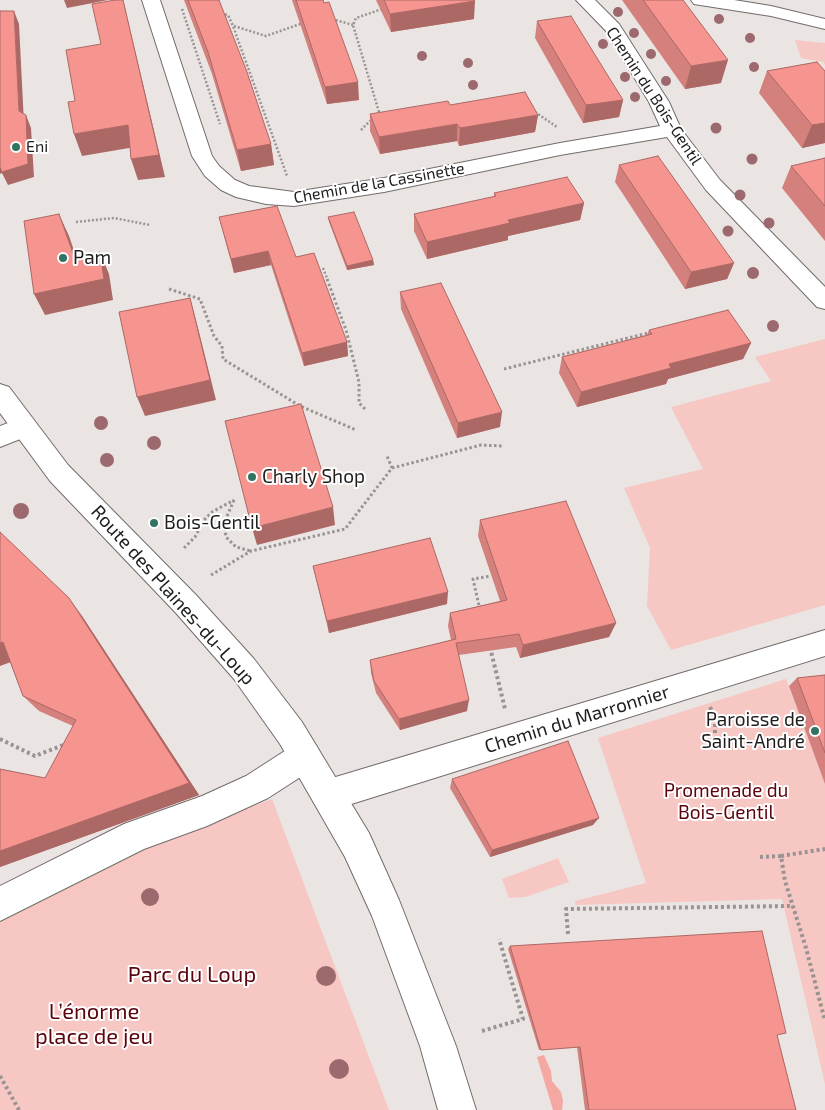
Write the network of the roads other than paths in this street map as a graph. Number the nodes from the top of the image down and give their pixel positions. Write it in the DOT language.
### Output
graph roads {
  1 [pos="151,0"];
  2 [pos="585,0"];
  3 [pos="700,0"];
  4 [pos="825,24"];
  5 [pos="672,130"];
  6 [pos="825,301"];
  7 [pos="0,394"];
  8 [pos="12,432"];
  9 [pos="825,643"];
  10 [pos="306,756"];
  11 [pos="329,795"];
  12 [pos="0,904"];
  13 [pos="457,1110"];
  1 -- 5 [label="street, Chemin de la Cassinette"];
  2 -- 5 [label="street, Chemin du Bois-Gentil"];
  3 -- 4 [label="street"];
  5 -- 6 [label="street, Chemin du Bois-Gentil"];
  7 -- 8 [label="street, Route des Plaines-du-Loup"];
  8 -- 10 [label="street, Route des Plaines-du-Loup"];
  9 -- 11 [label="street, Chemin du Marronnier"];
  10 -- 11 [label="street, Route des Plaines-du-Loup"];
  10 -- 12 [label="street"];
  11 -- 13 [label="street, Route des Plaines-du-Loup"];
}
